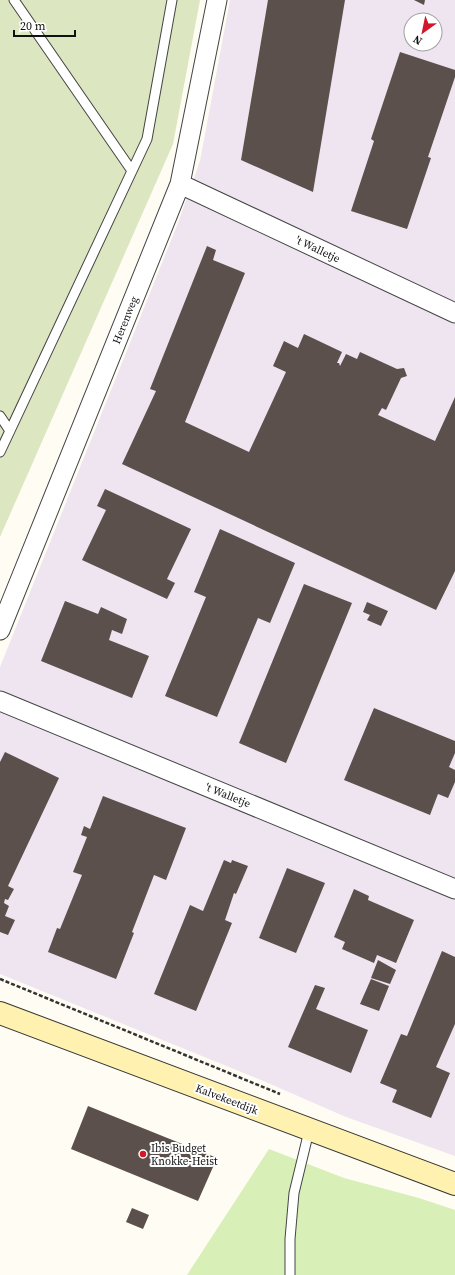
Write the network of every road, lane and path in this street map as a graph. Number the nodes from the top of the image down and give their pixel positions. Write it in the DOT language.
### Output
graph roads {
  1 [pos="14,0"];
  2 [pos="172,0"];
  3 [pos="217,0"];
  4 [pos="132,171"];
  5 [pos="180,184"];
  6 [pos="455,314"];
  7 [pos="0,416"];
  8 [pos="10,431"];
  9 [pos="0,452"];
  10 [pos="0,630"];
  11 [pos="0,701"];
  12 [pos="455,889"];
  13 [pos="0,979"];
  14 [pos="0,1013"];
  15 [pos="282,1094"];
  16 [pos="309,1131"];
  17 [pos="455,1184"];
  18 [pos="290,1275"];
  1 -- 4 [label="lane"];
  2 -- 4 [label="lane"];
  3 -- 5 [label="street, Herenweg"];
  4 -- 8 [label="lane"];
  5 -- 6 [label="street, 't Walletje"];
  5 -- 10 [label="street, Herenweg"];
  7 -- 8 [label="lane"];
  8 -- 9 [label="lane"];
  11 -- 12 [label="street, 't Walletje"];
  13 -- 15 [label="path"];
  14 -- 16 [label="street, Kalvekeetdijk"];
  16 -- 17 [label="street, Kalvekeetdijk"];
  16 -- 18 [label="lane"];
}
